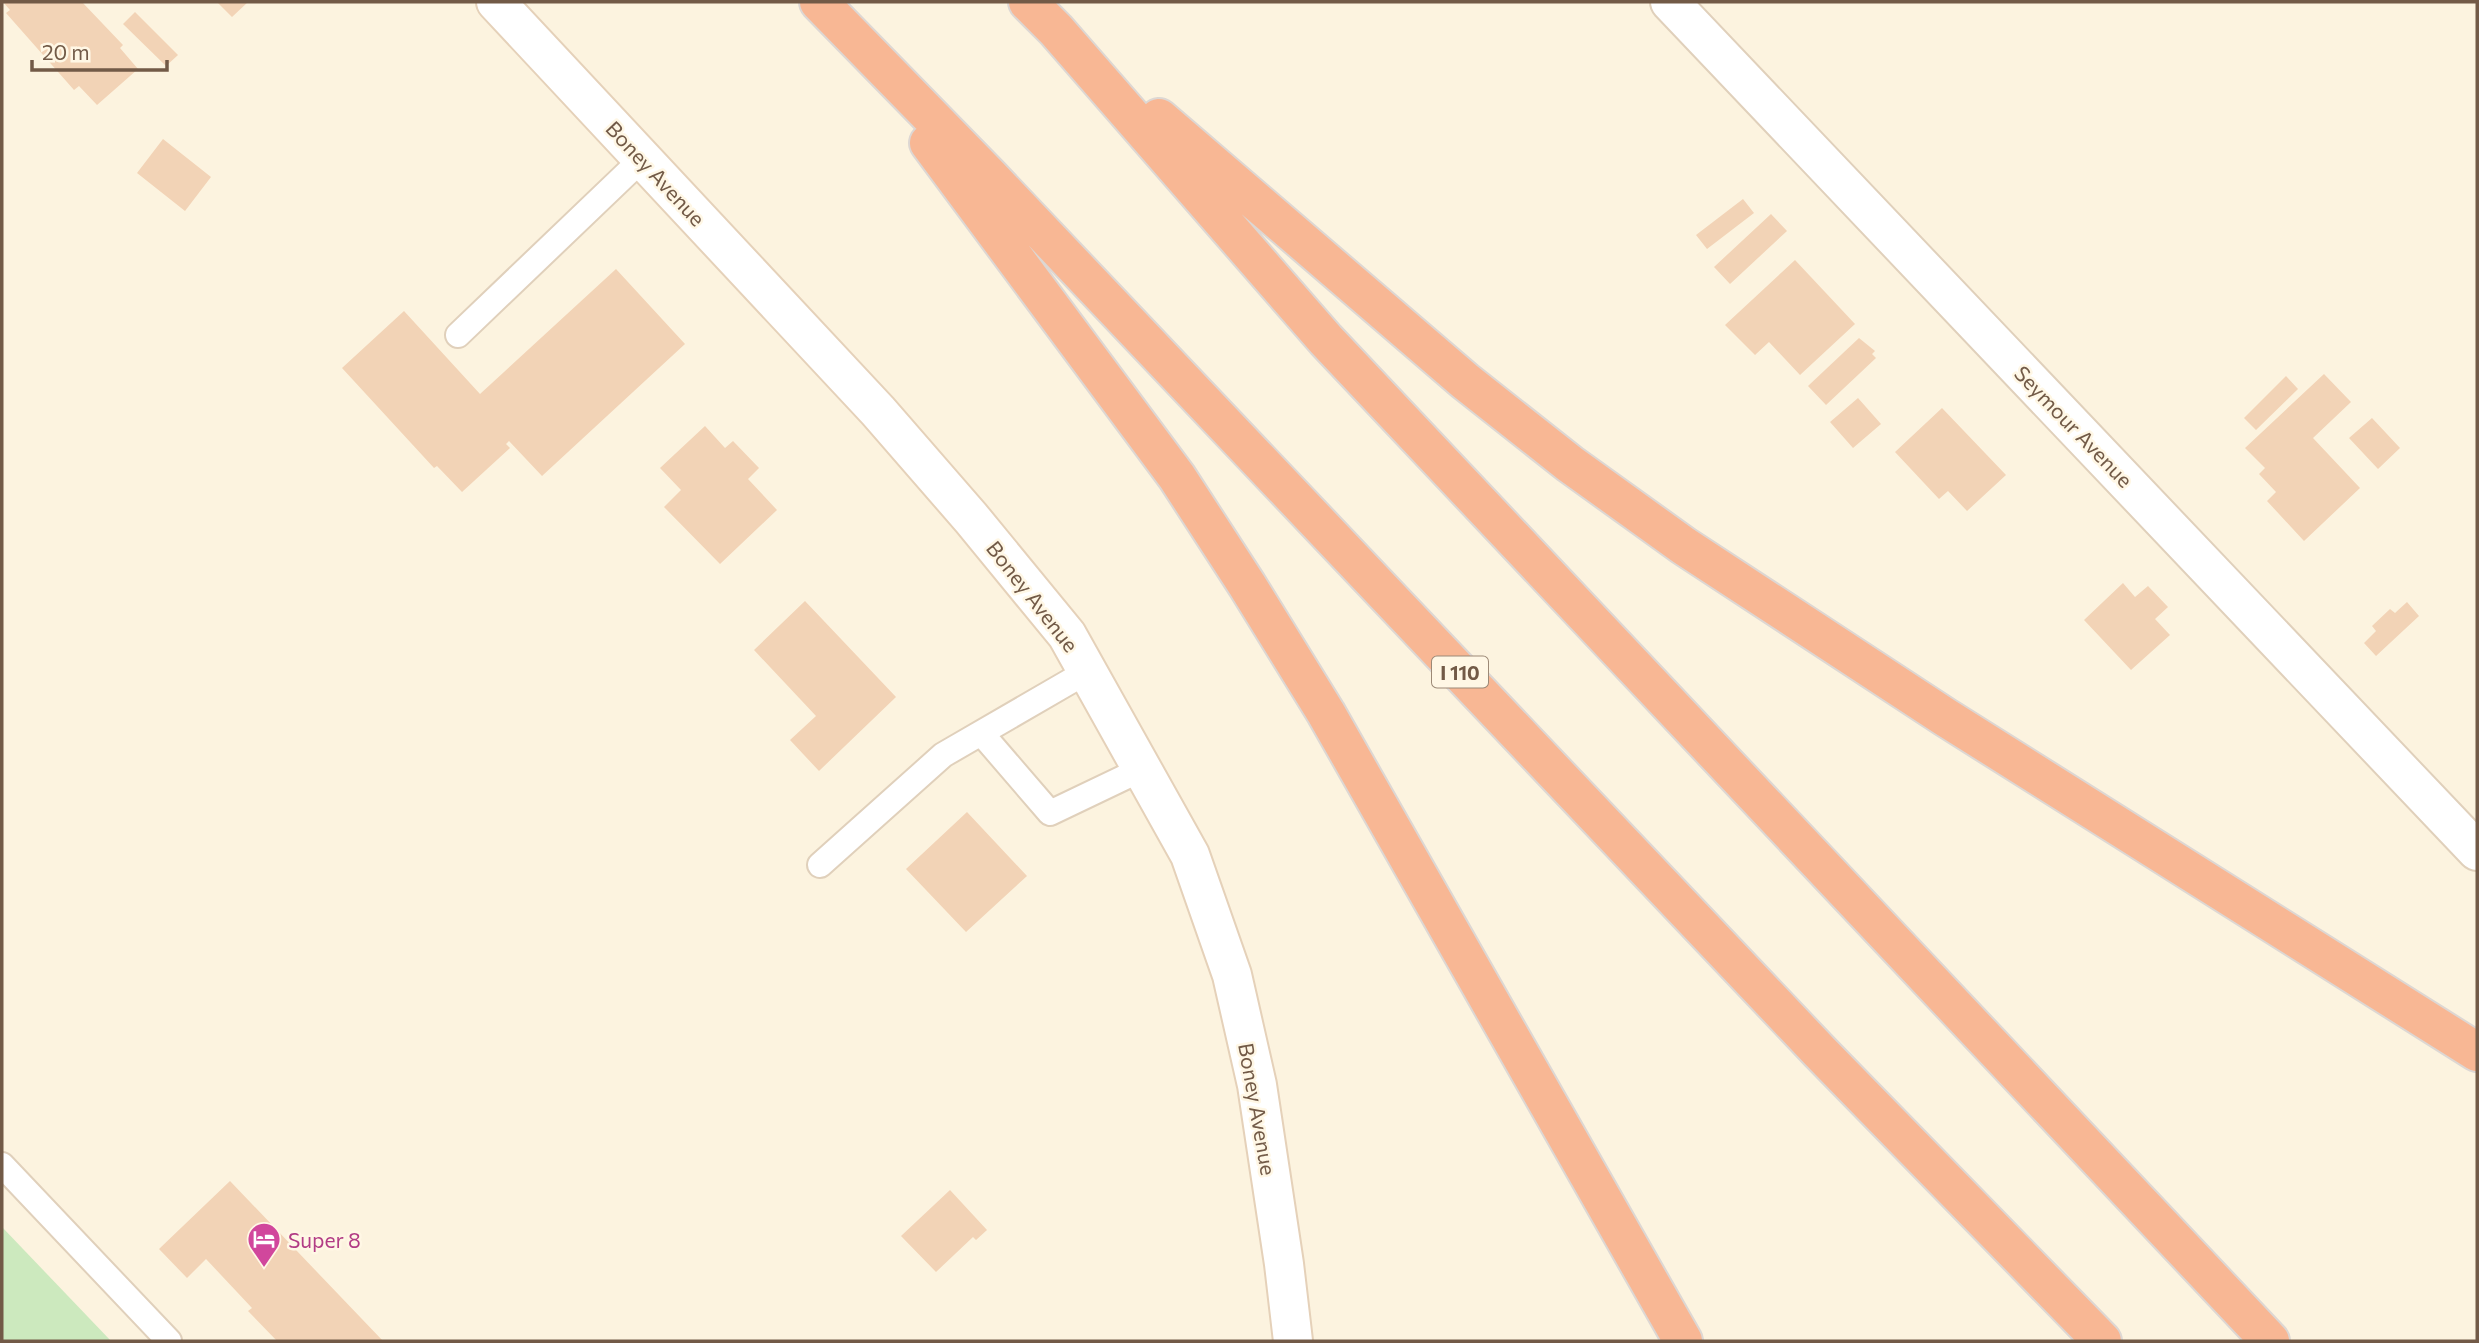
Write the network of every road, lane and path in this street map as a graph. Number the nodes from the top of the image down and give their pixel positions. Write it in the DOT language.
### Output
graph roads {
  1 [pos="496,2"];
  2 [pos="819,2"];
  3 [pos="1028,2"];
  4 [pos="1670,2"];
  5 [pos="1056,30"];
  6 [pos="846,32"];
  7 [pos="643,158"];
  8 [pos="458,335"];
  9 [pos="1088,671"];
  10 [pos="982,734"];
  11 [pos="1142,769"];
  12 [pos="2477,851"];
  13 [pos="820,865"];
  14 [pos="2477,1052"];
  15 [pos="2,1165"];
  16 [pos="169,1341"];
  17 [pos="1293,1341"];
  18 [pos="1683,1341"];
  19 [pos="2102,1341"];
  20 [pos="2270,1341"];
  1 -- 7 [label="street, Boney Avenue"];
  2 -- 6 [label="highway, I 110"];
  3 -- 5 [label="highway"];
  4 -- 12 [label="street, Seymour Avenue"];
  5 -- 14 [label="highway"];
  5 -- 20 [label="highway"];
  6 -- 18 [label="highway"];
  6 -- 19 [label="highway, I 110"];
  7 -- 8 [label="lane"];
  7 -- 9 [label="street, Boney Avenue"];
  9 -- 10 [label="lane"];
  9 -- 11 [label="street, Boney Avenue"];
  10 -- 11 [label="lane"];
  10 -- 13 [label="lane"];
  11 -- 17 [label="street, Boney Avenue"];
  15 -- 16 [label="lane"];
}
